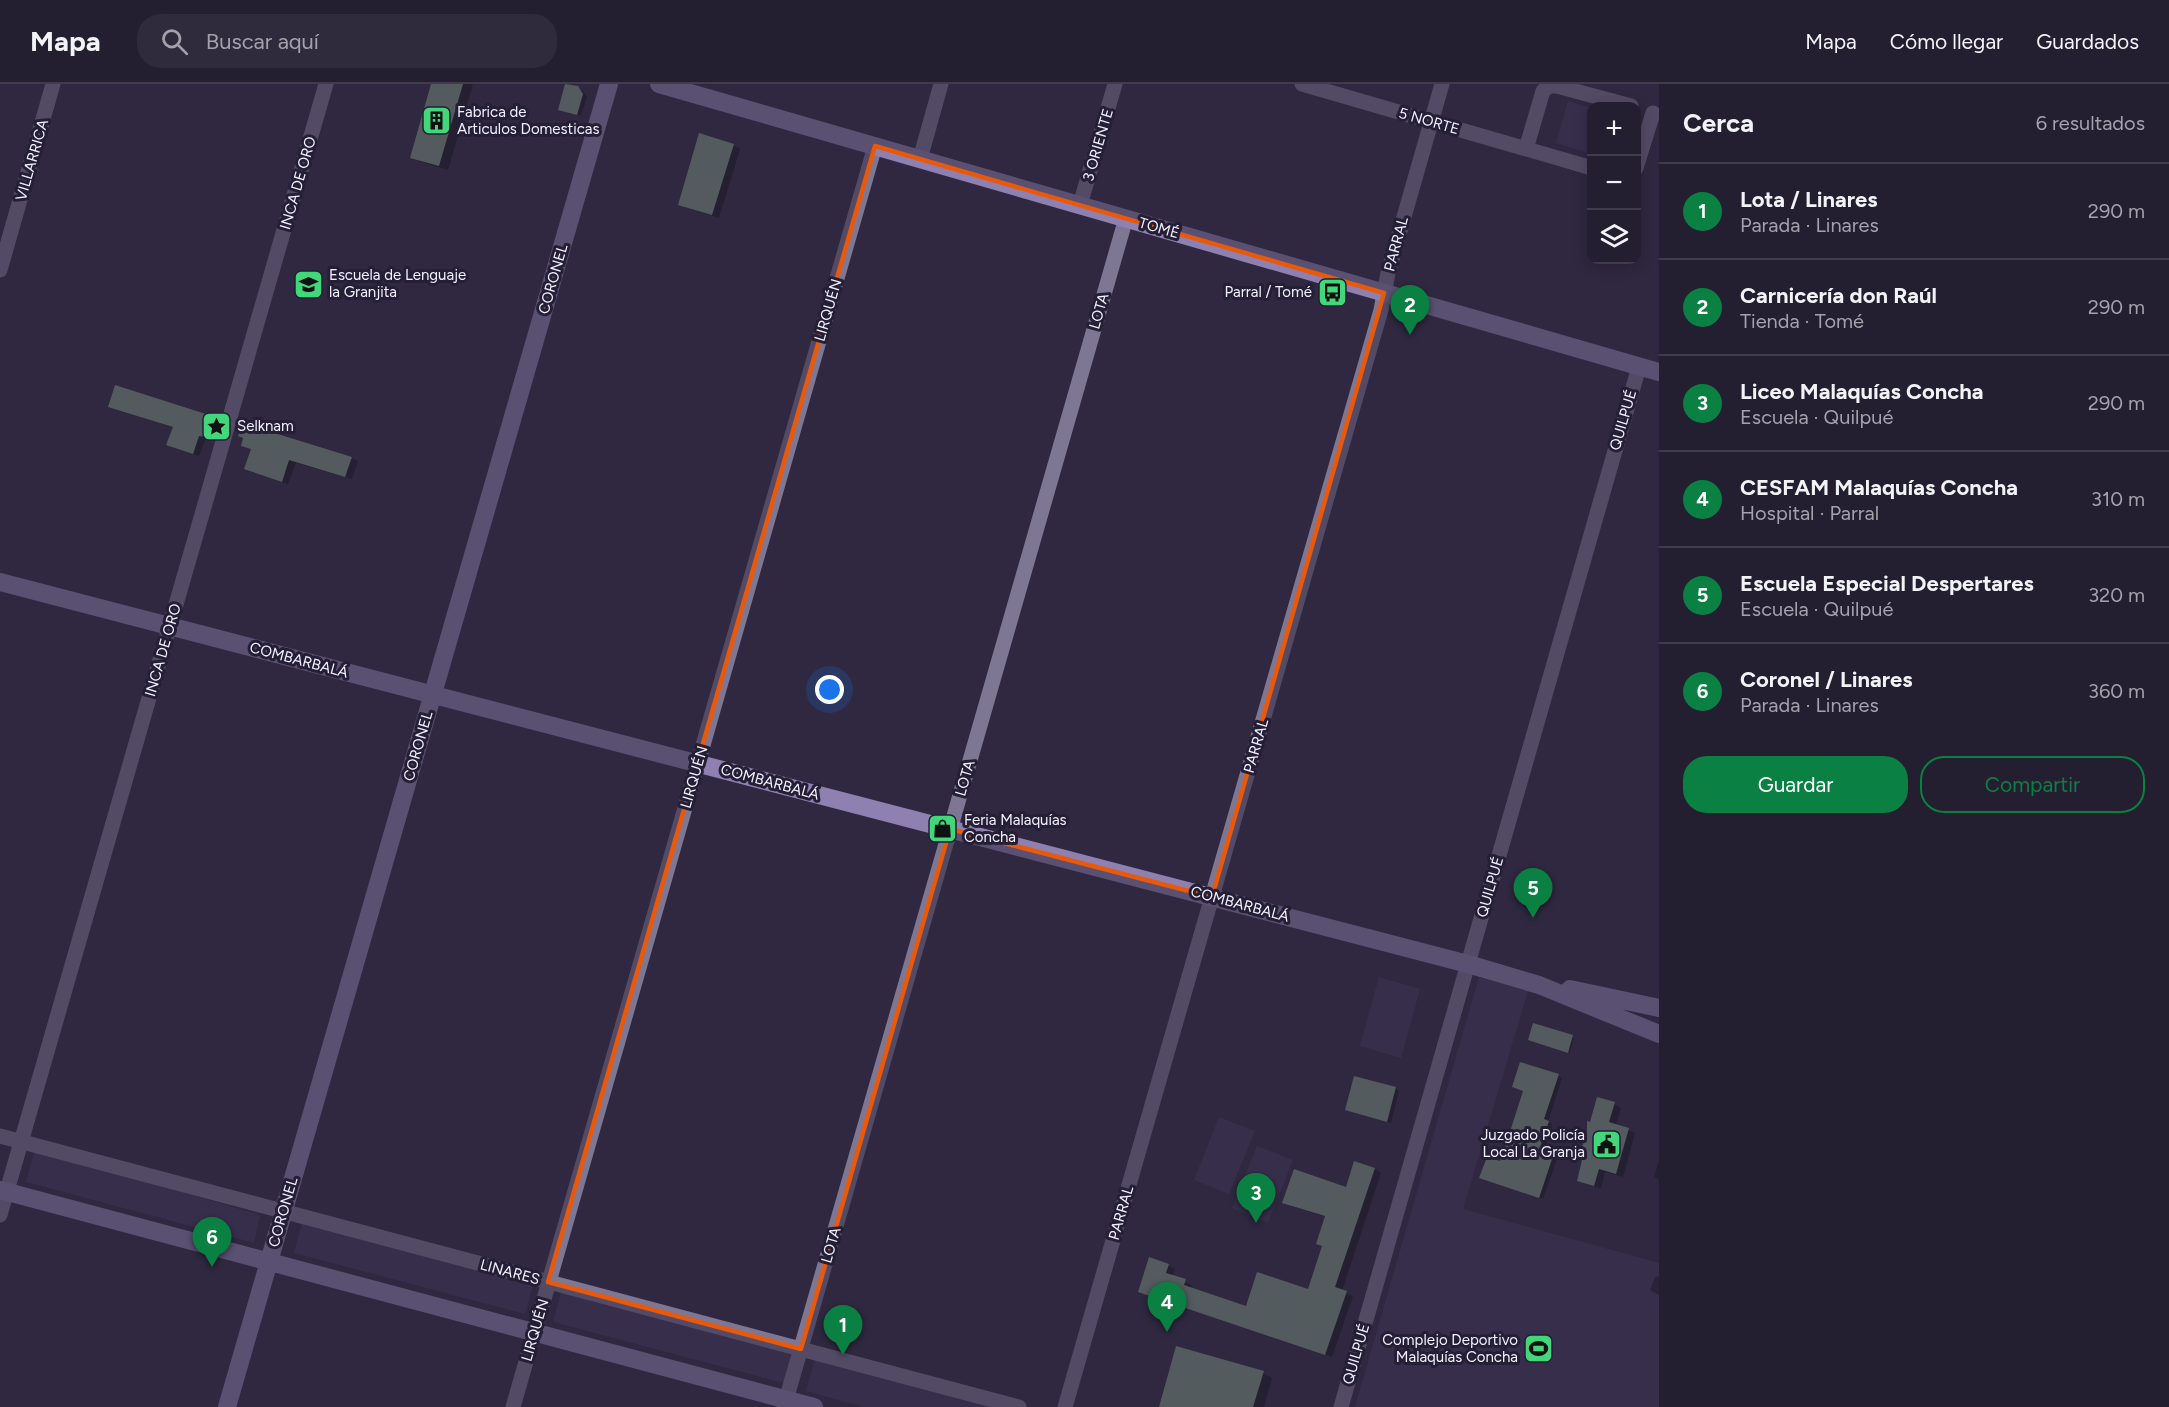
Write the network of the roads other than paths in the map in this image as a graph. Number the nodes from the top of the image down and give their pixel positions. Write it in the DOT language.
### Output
graph roads {
  1 [pos="54,84"];
  2 [pos="326,84"];
  3 [pos="609,84"];
  4 [pos="659,84"];
  5 [pos="941,84"];
  6 [pos="1115,84"];
  7 [pos="1302,84"];
  8 [pos="1442,84"];
  9 [pos="1332,88"];
  10 [pos="1616,102"];
  11 [pos="1641,110"];
  12 [pos="1656,114"];
  13 [pos="1431,122"];
  14 [pos="875,146"];
  15 [pos="1526,149"];
  16 [pos="1640,156"];
  17 [pos="920,159"];
  18 [pos="1587,167"];
  19 [pos="1080,206"];
  20 [pos="1126,218"];
  21 [pos="0,270"];
  22 [pos="1384,293"];
  23 [pos="1639,367"];
  24 [pos="1659,372"];
  25 [pos="0,582"];
  26 [pos="170,626"];
  27 [pos="433,695"];
  28 [pos="698,764"];
  29 [pos="950,829"];
  30 [pos="1212,897"];
  31 [pos="1468,964"];
  32 [pos="1539,985"];
  33 [pos="1659,1008"];
  34 [pos="1659,1034"];
  35 [pos="0,1136"];
  36 [pos="21,1142"];
  37 [pos="3,1191"];
  38 [pos="284,1212"];
  39 [pos="0,1215"];
  40 [pos="269,1262"];
  41 [pos="548,1282"];
  42 [pos="534,1332"];
  43 [pos="801,1349"];
  44 [pos="785,1403"];
  45 [pos="227,1407"];
  46 [pos="513,1407"];
  47 [pos="814,1407"];
  48 [pos="1019,1407"];
  49 [pos="1065,1407"];
  50 [pos="1341,1407"];
  1 -- 21 [label="street, VILLARRICA"];
  2 -- 26 [label="street, INCA DE ORO"];
  3 -- 27 [label="street, CORONEL"];
  4 -- 14 [label="street, TOMÉ"];
  5 -- 17 [label="street"];
  6 -- 19 [label="street, 3 ORIENTE"];
  7 -- 9 [label="street, 5 NORTE"];
  8 -- 13 [label="street, PARRAL"];
  9 -- 13 [label="street, 5 NORTE"];
  10 -- 15 [label="street"];
  11 -- 12 [label="street"];
  12 -- 16 [label="street"];
  13 -- 15 [label="street, 5 NORTE"];
  13 -- 22 [label="street, PARRAL"];
  14 -- 17 [label="street, TOMÉ"];
  14 -- 28 [label="street, LIRQUÉN"];
  15 -- 18 [label="street, 5 NORTE"];
  17 -- 19 [label="street, TOMÉ"];
  19 -- 20 [label="street, TOMÉ"];
  20 -- 22 [label="street, TOMÉ"];
  20 -- 29 [label="street, LOTA"];
  22 -- 23 [label="street, TOMÉ"];
  22 -- 30 [label="street, PARRAL"];
  23 -- 24 [label="street, TOMÉ"];
  23 -- 31 [label="street, QUILPUÉ"];
  25 -- 26 [label="street, COMBARBALÁ"];
  26 -- 27 [label="street, COMBARBALÁ"];
  26 -- 36 [label="street, INCA DE ORO"];
  27 -- 28 [label="street, COMBARBALÁ"];
  27 -- 38 [label="street, CORONEL"];
  28 -- 29 [label="street, COMBARBALÁ"];
  28 -- 41 [label="street, LIRQUÉN"];
  29 -- 30 [label="street, COMBARBALÁ"];
  29 -- 43 [label="street, LOTA"];
  30 -- 31 [label="street, COMBARBALÁ"];
  30 -- 49 [label="street, PARRAL"];
  31 -- 32 [label="street, COMBARBALÁ"];
  31 -- 50 [label="street, QUILPUÉ"];
  32 -- 33 [label="street, COMBARBALÁ"];
  32 -- 34 [label="street, COMBARBALÁ"];
  35 -- 36 [label="street, LINARES"];
  36 -- 37 [label="street, INCA DE ORO"];
  36 -- 38 [label="street, LINARES"];
  37 -- 39 [label="street, INCA DE ORO"];
  37 -- 40 [label="street"];
  38 -- 40 [label="street, CORONEL"];
  38 -- 41 [label="street, LINARES"];
  40 -- 42 [label="street"];
  40 -- 45 [label="street, CORONEL"];
  41 -- 42 [label="street, LIRQUÉN"];
  41 -- 43 [label="street, LINARES"];
  42 -- 44 [label="street"];
  42 -- 46 [label="street, LIRQUÉN"];
  43 -- 44 [label="street, LOTA"];
  43 -- 48 [label="street, LINARES"];
  44 -- 47 [label="street"];
}
